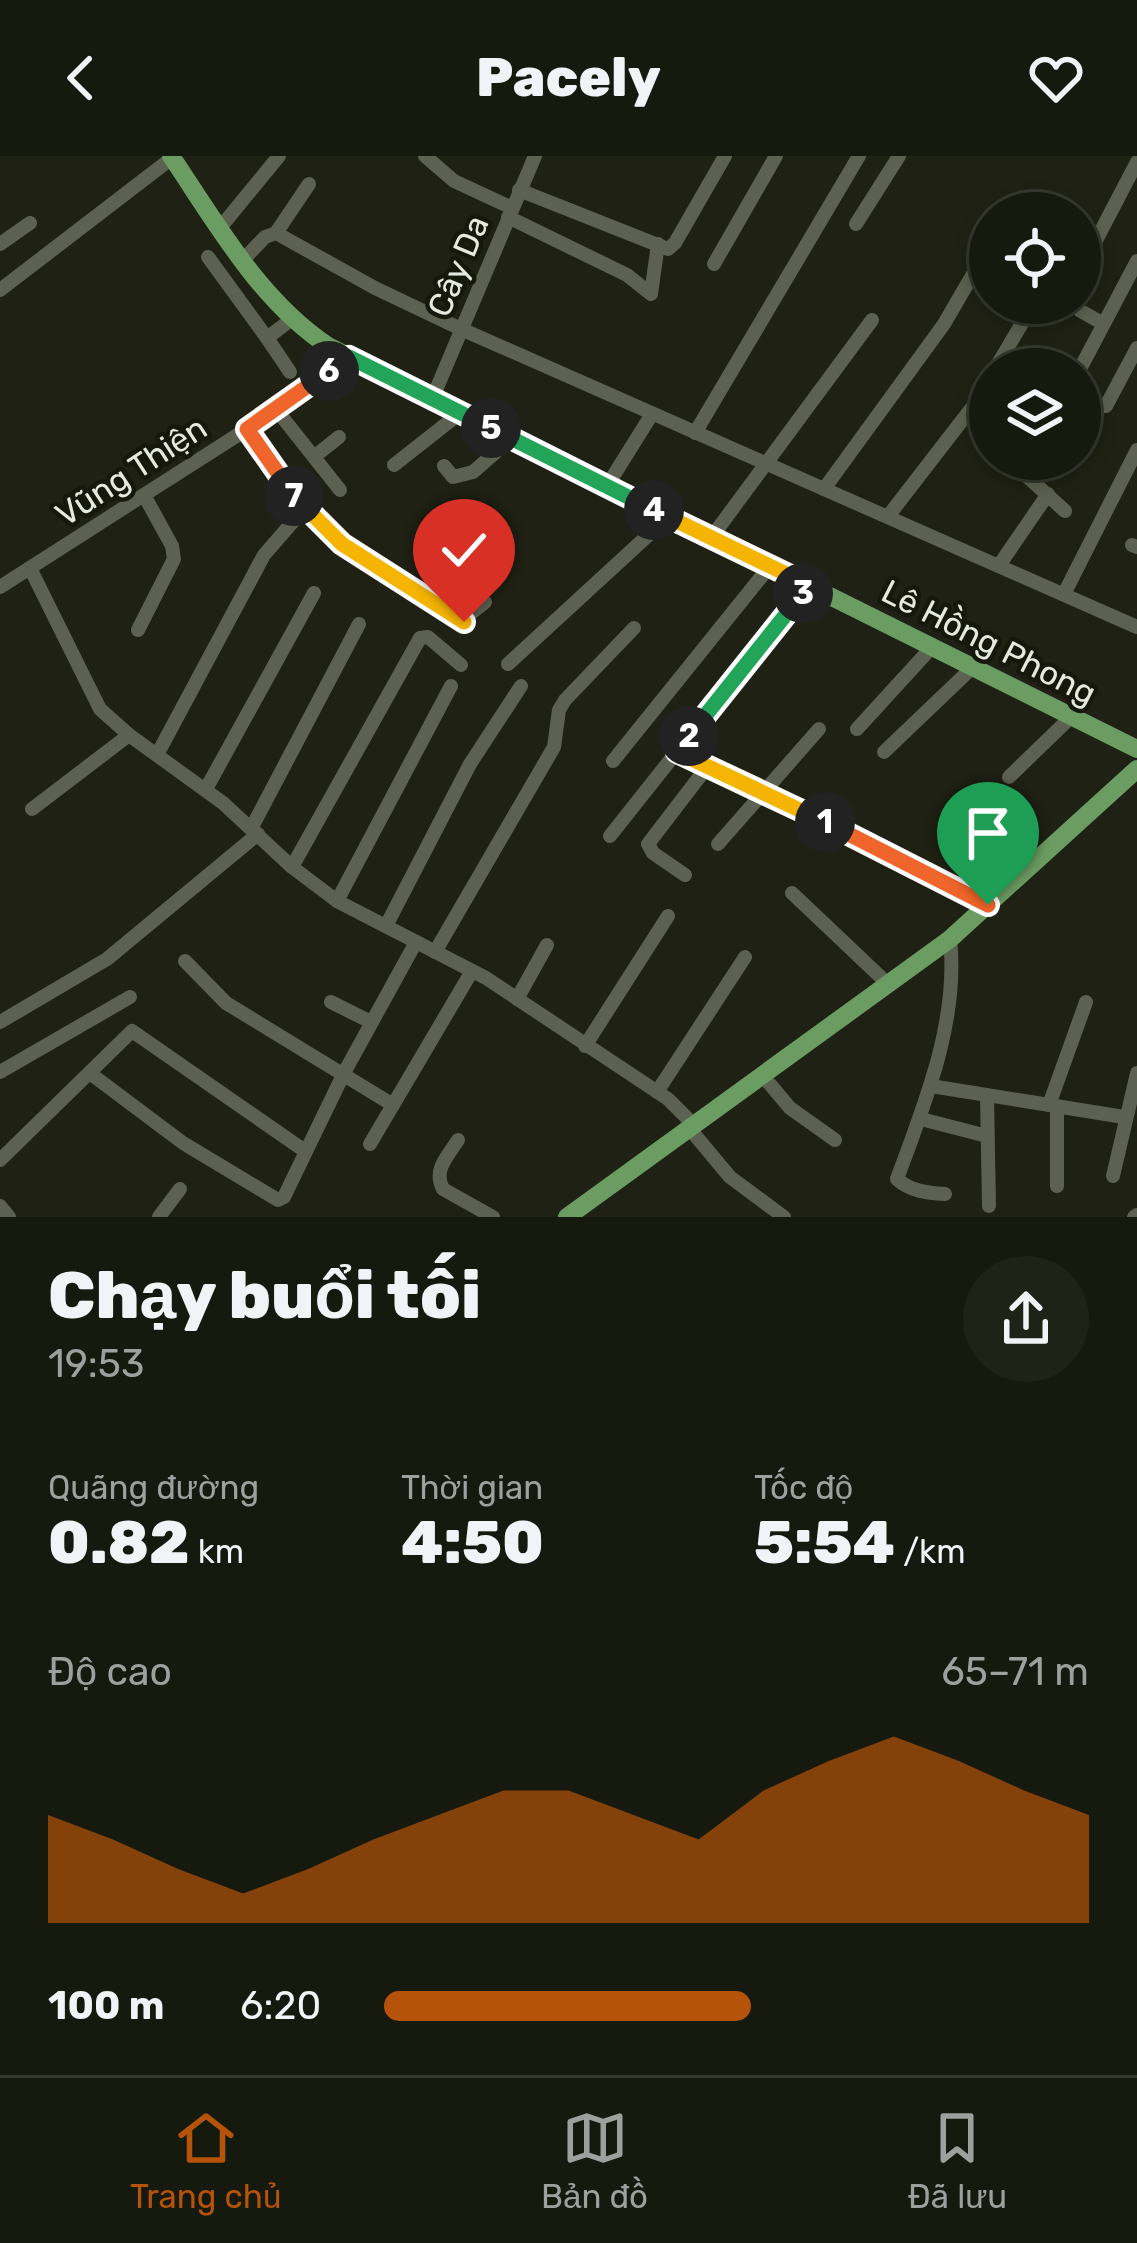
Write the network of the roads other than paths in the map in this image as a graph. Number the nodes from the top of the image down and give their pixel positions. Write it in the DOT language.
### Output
graph roads {
  1 [pos="279,156"];
  2 [pos="425,156"];
  3 [pos="535,156"];
  4 [pos="725,156"];
  5 [pos="776,156"];
  6 [pos="859,156"];
  7 [pos="898,156"];
  8 [pos="171,157"];
  9 [pos="1137,162"];
  10 [pos="309,184"];
  11 [pos="519,190"];
  12 [pos="510,213"];
  13 [pos="30,224"];
  14 [pos="856,224"];
  15 [pos="220,228"];
  16 [pos="1101,231"];
  17 [pos="276,233"];
  18 [pos="0,244"];
  19 [pos="658,244"];
  20 [pos="208,256"];
  21 [pos="243,260"];
  22 [pos="1137,260"];
  23 [pos="714,263"];
  24 [pos="969,281"];
  25 [pos="0,290"];
  26 [pos="292,319"];
  27 [pos="872,320"];
  28 [pos="1102,323"];
  29 [pos="461,329"];
  30 [pos="267,338"];
  31 [pos="1090,348"];
  32 [pos="1137,348"];
  33 [pos="349,357"];
  34 [pos="290,372"];
  35 [pos="433,397"];
  36 [pos="1106,406"];
  37 [pos="275,409"];
  38 [pos="969,411"];
  39 [pos="460,413"];
  40 [pos="652,413"];
  41 [pos="247,429"];
  42 [pos="695,433"];
  43 [pos="340,436"];
  44 [pos="512,438"];
  45 [pos="1137,450"];
  46 [pos="315,456"];
  47 [pos="764,463"];
  48 [pos="394,465"];
  49 [pos="444,466"];
  50 [pos="1032,480"];
  51 [pos="607,486"];
  52 [pos="824,489"];
  53 [pos="340,490"];
  54 [pos="1048,494"];
  55 [pos="144,495"];
  56 [pos="304,509"];
  57 [pos="1065,512"];
  58 [pos="889,515"];
  59 [pos="668,518"];
  60 [pos="712,538"];
  61 [pos="1000,563"];
  62 [pos="770,566"];
  63 [pos="30,568"];
  64 [pos="809,585"];
  65 [pos="0,586"];
  66 [pos="314,593"];
  67 [pos="1064,594"];
  68 [pos="485,602"];
  69 [pos="359,624"];
  70 [pos="1137,627"];
  71 [pos="634,628"];
  72 [pos="138,630"];
  73 [pos="932,647"];
  74 [pos="508,664"];
  75 [pos="461,665"];
  76 [pos="973,668"];
  77 [pos="451,686"];
  78 [pos="521,686"];
  79 [pos="1070,718"];
  80 [pos="819,729"];
  81 [pos="857,729"];
  82 [pos="130,735"];
  83 [pos="1137,749"];
  84 [pos="677,752"];
  85 [pos="884,752"];
  86 [pos="158,753"];
  87 [pos="613,761"];
  88 [pos="707,766"];
  89 [pos="1137,769"];
  90 [pos="1009,777"];
  91 [pos="206,789"];
  92 [pos="761,792"];
  93 [pos="32,809"];
  94 [pos="255,831"];
  95 [pos="610,836"];
  96 [pos="718,844"];
  97 [pos="292,867"];
  98 [pos="685,875"];
  99 [pos="792,893"];
  100 [pos="337,901"];
  101 [pos="988,905"];
  102 [pos="668,916"];
  103 [pos="386,926"];
  104 [pos="950,939"];
  105 [pos="416,942"];
  106 [pos="548,945"];
  107 [pos="435,952"];
  108 [pos="745,957"];
  109 [pos="184,961"];
  110 [pos="472,971"];
  111 [pos="887,984"];
  112 [pos="130,997"];
  113 [pos="517,999"];
  114 [pos="332,1002"];
  115 [pos="1085,1003"];
  116 [pos="0,1022"];
  117 [pos="370,1022"];
  118 [pos="585,1046"];
  119 [pos="0,1072"];
  120 [pos="344,1073"];
  121 [pos="1137,1073"];
  122 [pos="91,1074"];
  123 [pos="763,1076"];
  124 [pos="931,1086"];
  125 [pos="657,1092"];
  126 [pos="987,1095"];
  127 [pos="393,1105"];
  128 [pos="1053,1106"];
  129 [pos="1124,1118"];
  130 [pos="921,1119"];
  131 [pos="691,1126"];
  132 [pos="987,1136"];
  133 [pos="458,1140"];
  134 [pos="836,1140"];
  135 [pos="370,1144"];
  136 [pos="305,1151"];
  137 [pos="0,1157"];
  138 [pos="1113,1175"];
  139 [pos="1057,1186"];
  140 [pos="180,1190"];
  141 [pos="945,1194"];
  142 [pos="0,1206"];
  143 [pos="988,1206"];
  144 [pos="9,1217"];
  145 [pos="158,1217"];
  146 [pos="493,1217"];
  147 [pos="567,1217"];
  148 [pos="784,1217"];
  1 -- 15 [label="street"];
  2 -- 12 [label="street"];
  3 -- 11 [label="street, Cây Da"];
  4 -- 19 [label="street"];
  5 -- 23 [label="street"];
  6 -- 42 [label="street"];
  7 -- 14 [label="street"];
  8 -- 15 [label="main road, Lê Hồng Phong"];
  8 -- 25 [label="street"];
  9 -- 16 [label="street"];
  10 -- 17 [label="street"];
  11 -- 12 [label="street, Cây Da"];
  11 -- 19 [label="street"];
  12 -- 19 [label="street"];
  12 -- 29 [label="street, Cây Da"];
  13 -- 18 [label="street"];
  15 -- 21 [label="main road, Lê Hồng Phong"];
  17 -- 21 [label="street"];
  17 -- 29 [label="street"];
  20 -- 30 [label="street"];
  21 -- 26 [label="main road, Lê Hồng Phong"];
  22 -- 28 [label="street"];
  24 -- 52 [label="street"];
  26 -- 30 [label="street"];
  26 -- 33 [label="main road, Lê Hồng Phong"];
  27 -- 47 [label="street"];
  28 -- 31 [label="street"];
  29 -- 35 [label="street, Cây Da"];
  29 -- 40 [label="street"];
  30 -- 34 [label="street"];
  32 -- 36 [label="street"];
  33 -- 35 [label="main road, Lê Hồng Phong"];
  33 -- 37 [label="street, Vũng Thiện"];
  35 -- 39 [label="main road, Lê Hồng Phong"];
  37 -- 41 [label="street, Vũng Thiện"];
  37 -- 46 [label="street"];
  38 -- 58 [label="street"];
  39 -- 44 [label="main road, Lê Hồng Phong"];
  39 -- 48 [label="street"];
  40 -- 42 [label="street"];
  40 -- 51 [label="street"];
  41 -- 55 [label="street, Vũng Thiện"];
  41 -- 56 [label="street"];
  42 -- 47 [label="street"];
  43 -- 46 [label="street"];
  44 -- 49 [label="street"];
  44 -- 51 [label="main road, Lê Hồng Phong"];
  45 -- 67 [label="street"];
  46 -- 53 [label="street"];
  47 -- 52 [label="street"];
  47 -- 60 [label="street"];
  50 -- 54 [label="street"];
  51 -- 59 [label="main road, Lê Hồng Phong"];
  52 -- 58 [label="street"];
  54 -- 57 [label="street"];
  54 -- 61 [label="street"];
  55 -- 63 [label="street, Vũng Thiện"];
  55 -- 72 [label="street"];
  56 -- 68 [label="street"];
  56 -- 86 [label="street"];
  58 -- 61 [label="street"];
  59 -- 60 [label="main road, Lê Hồng Phong"];
  59 -- 74 [label="street"];
  60 -- 62 [label="main road, Lê Hồng Phong"];
  61 -- 67 [label="street"];
  62 -- 64 [label="main road, Lê Hồng Phong"];
  62 -- 87 [label="street"];
  63 -- 65 [label="street, Vũng Thiện"];
  63 -- 82 [label="street"];
  64 -- 73 [label="main road, Lê Hồng Phong"];
  64 -- 84 [label="street"];
  66 -- 91 [label="street"];
  67 -- 70 [label="street"];
  69 -- 94 [label="street"];
  71 -- 107 [label="street"];
  73 -- 76 [label="main road, Lê Hồng Phong"];
  73 -- 81 [label="street"];
  75 -- 97 [label="street"];
  76 -- 79 [label="main road, Lê Hồng Phong"];
  76 -- 85 [label="street"];
  77 -- 100 [label="street"];
  78 -- 103 [label="street"];
  79 -- 83 [label="main road, Lê Hồng Phong"];
  79 -- 90 [label="street"];
  80 -- 92 [label="street"];
  82 -- 86 [label="street"];
  82 -- 93 [label="street"];
  84 -- 88 [label="street"];
  84 -- 95 [label="street"];
  86 -- 91 [label="street"];
  88 -- 92 [label="street"];
  88 -- 98 [label="street"];
  89 -- 101 [label="main road"];
  91 -- 94 [label="street"];
  92 -- 96 [label="street"];
  92 -- 101 [label="street"];
  94 -- 97 [label="street"];
  94 -- 116 [label="street"];
  97 -- 100 [label="street"];
  99 -- 111 [label="street"];
  100 -- 103 [label="street"];
  101 -- 104 [label="main road"];
  102 -- 118 [label="street"];
  103 -- 105 [label="street"];
  104 -- 111 [label="main road"];
  104 -- 124 [label="street"];
  105 -- 107 [label="street"];
  105 -- 117 [label="street"];
  106 -- 113 [label="street"];
  107 -- 110 [label="street"];
  108 -- 125 [label="street"];
  109 -- 120 [label="street"];
  110 -- 113 [label="street"];
  110 -- 127 [label="street"];
  111 -- 123 [label="main road"];
  112 -- 119 [label="street"];
  113 -- 118 [label="street"];
  114 -- 117 [label="street"];
  115 -- 128 [label="street"];
  117 -- 120 [label="street"];
  118 -- 125 [label="street"];
  120 -- 127 [label="street"];
  120 -- 136 [label="street"];
  121 -- 129 [label="street"];
  122 -- 136 [label="street"];
  122 -- 136 [label="street"];
  122 -- 137 [label="street"];
  123 -- 131 [label="main road"];
  123 -- 134 [label="street"];
  124 -- 126 [label="street"];
  124 -- 130 [label="street"];
  125 -- 131 [label="street"];
  126 -- 128 [label="street"];
  126 -- 132 [label="street"];
  127 -- 135 [label="street"];
  128 -- 129 [label="street"];
  128 -- 139 [label="street"];
  129 -- 138 [label="street"];
  130 -- 132 [label="street"];
  130 -- 141 [label="street"];
  131 -- 147 [label="main road"];
  131 -- 148 [label="street"];
  132 -- 143 [label="street"];
  133 -- 146 [label="street"];
  140 -- 145 [label="street"];
  142 -- 144 [label="street"];
}
